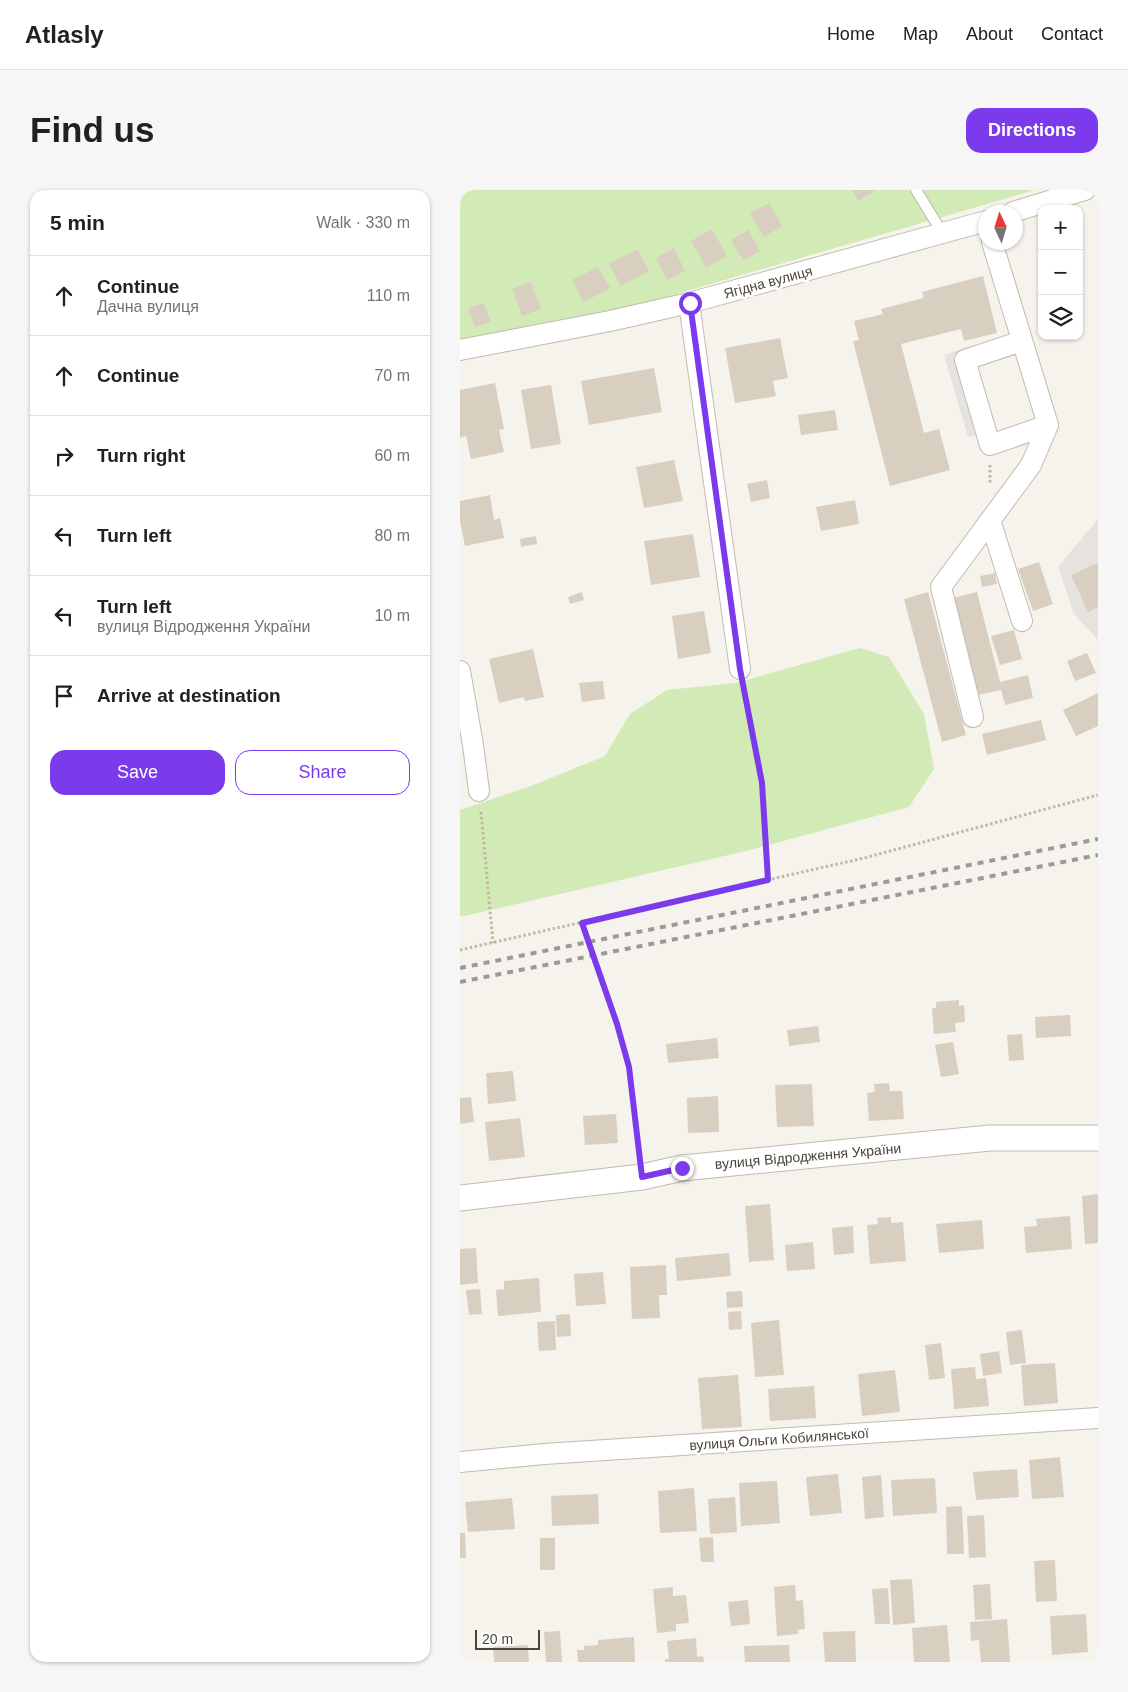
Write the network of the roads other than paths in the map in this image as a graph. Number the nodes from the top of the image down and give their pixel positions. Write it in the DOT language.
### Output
graph roads {
  1 [pos="916,190"];
  2 [pos="1085,190"];
  3 [pos="1023,209"];
  4 [pos="978,224"];
  5 [pos="943,234"];
  6 [pos="994,250"];
  7 [pos="690,303"];
  8 [pos="1022,342"];
  9 [pos="460,350"];
  10 [pos="1048,425"];
  11 [pos="990,520"];
  12 [pos="1022,621"];
  13 [pos="740,669"];
  14 [pos="460,671"];
  15 [pos="973,717"];
  16 [pos="479,791"];
  17 [pos="1098,1138"];
  18 [pos="460,1198"];
  19 [pos="1098,1418"];
  20 [pos="460,1462"];
  1 -- 5 [label="lane"];
  2 -- 3 [label="street"];
  4 -- 5 [label="street, Ягідна вулиця"];
  5 -- 7 [label="street, Ягідна вулиця"];
  6 -- 8 [label="street"];
  7 -- 9 [label="street, Ягідна вулиця"];
  7 -- 13 [label="street"];
  8 -- 10 [label="street"];
  8 -- 10 [label="street"];
  10 -- 11 [label="street"];
  11 -- 12 [label="street"];
  11 -- 15 [label="street"];
  14 -- 16 [label="street"];
  17 -- 18 [label="street, вулиця Відродження України"];
  19 -- 20 [label="street, вулиця Ольги Кобилянської"];
}
